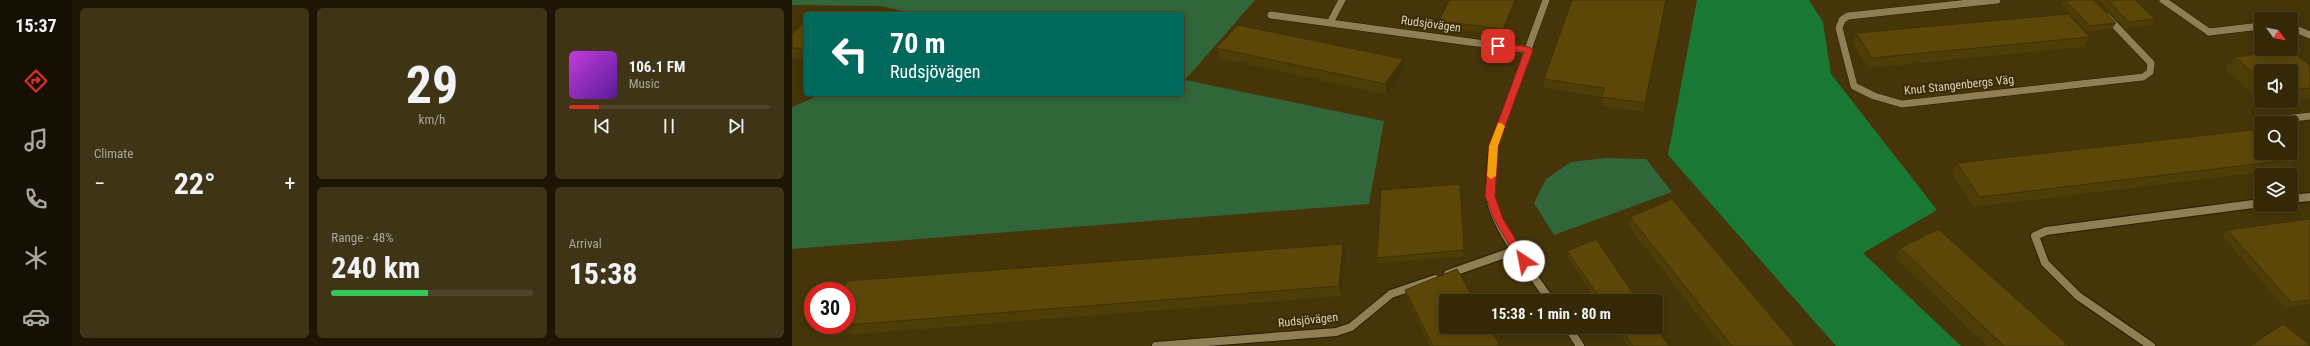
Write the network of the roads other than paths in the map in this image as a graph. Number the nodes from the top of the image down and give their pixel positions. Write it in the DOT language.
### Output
graph roads {
  1 [pos="1342,0"];
  2 [pos="1546,0"];
  3 [pos="1997,0"];
  4 [pos="2163,0"];
  5 [pos="2102,11"];
  6 [pos="1271,15"];
  7 [pos="1330,23"];
  8 [pos="2254,27"];
  9 [pos="2298,30"];
  10 [pos="2310,35"];
  11 [pos="1529,50"];
  12 [pos="2310,116"];
  13 [pos="2298,117"];
  14 [pos="2310,197"];
  15 [pos="2298,198"];
  16 [pos="2254,204"];
  17 [pos="1516,250"];
  18 [pos="1546,294"];
  19 [pos="1572,334"];
  20 [pos="1156,346"];
  21 [pos="1580,346"];
  22 [pos="2151,346"];
  1 -- 7 [label="street"];
  2 -- 11 [label="street"];
  3 -- 5 [label="street, Knut Stangenbergs Väg"];
  4 -- 8 [label="street"];
  6 -- 7 [label="street, Rudsjövägen"];
  7 -- 11 [label="street, Rudsjövägen"];
  9 -- 10 [label="street"];
  11 -- 17 [label="street"];
  12 -- 13 [label="street"];
  14 -- 15 [label="street"];
  16 -- 22 [label="street"];
  17 -- 18 [label="street"];
  17 -- 20 [label="street, Rudsjövägen"];
  19 -- 21 [label="street"];
}
